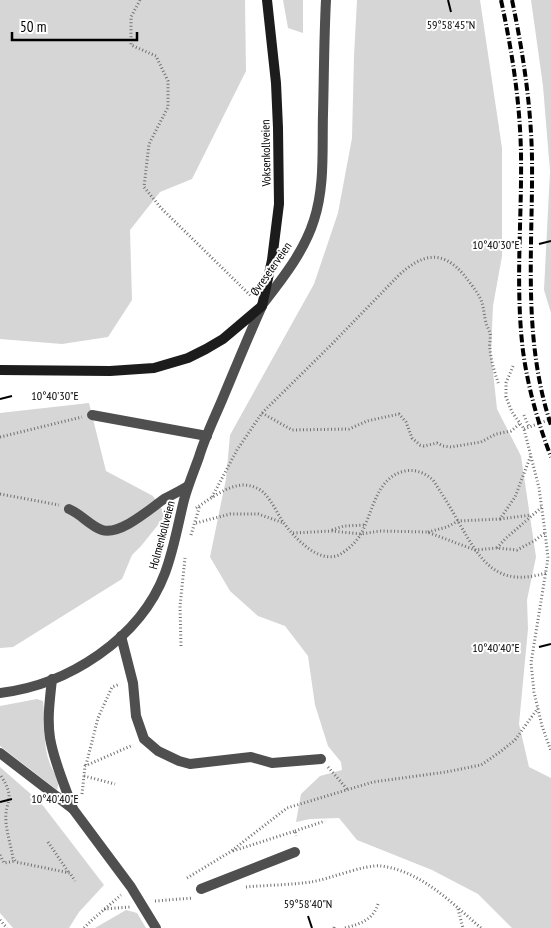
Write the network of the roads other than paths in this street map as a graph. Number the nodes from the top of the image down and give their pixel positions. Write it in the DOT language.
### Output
graph roads {
  1 [pos="267,0"];
  2 [pos="326,0"];
  3 [pos="262,306"];
  4 [pos="0,370"];
  5 [pos="92,415"];
  6 [pos="207,436"];
  7 [pos="188,486"];
  8 [pos="69,509"];
  9 [pos="121,636"];
  10 [pos="52,679"];
  11 [pos="0,693"];
  12 [pos="0,753"];
  13 [pos="321,759"];
  14 [pos="73,809"];
  15 [pos="295,852"];
  16 [pos="201,889"];
  17 [pos="156,928"];
  1 -- 3 [label="main road, Voksenkollveien"];
  2 -- 3 [label="street, Øvreseterveien"];
  3 -- 4 [label="main road, Øvreseterveien"];
  3 -- 6 [label="street, Holmenkollveien"];
  5 -- 6 [label="street"];
  6 -- 7 [label="street, Holmenkollveien"];
  7 -- 8 [label="street"];
  7 -- 9 [label="street, Holmenkollveien"];
  9 -- 10 [label="street, Holmenkollveien"];
  9 -- 13 [label="street"];
  10 -- 11 [label="street, Holmenkollveien"];
  10 -- 14 [label="street"];
  12 -- 14 [label="street"];
  14 -- 17 [label="street"];
  15 -- 16 [label="street"];
}
